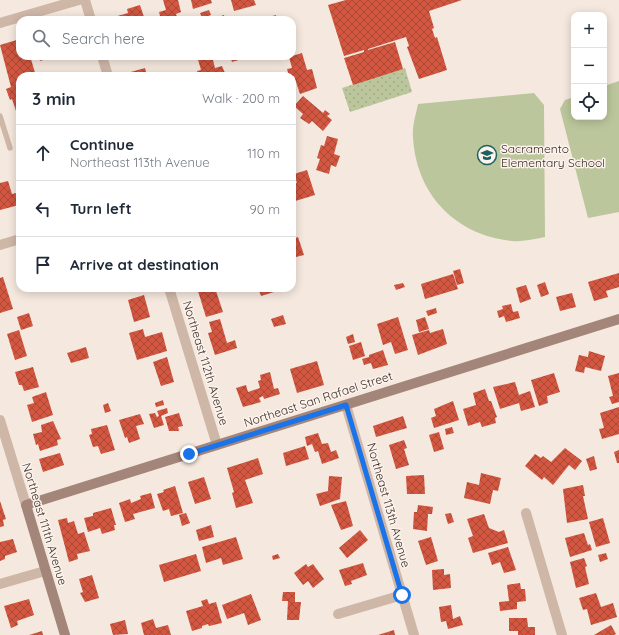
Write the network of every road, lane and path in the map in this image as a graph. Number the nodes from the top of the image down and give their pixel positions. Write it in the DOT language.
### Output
graph roads {
  1 [pos="79,0"];
  2 [pos="85,0"];
  3 [pos="24,16"];
  4 [pos="90,16"];
  5 [pos="16,18"];
  6 [pos="0,23"];
  7 [pos="103,60"];
  8 [pos="107,72"];
  9 [pos="0,116"];
  10 [pos="10,148"];
  11 [pos="16,241"];
  12 [pos="0,246"];
  13 [pos="170,292"];
  14 [pos="619,319"];
  15 [pos="346,405"];
  16 [pos="0,420"];
  17 [pos="3,440"];
  18 [pos="217,445"];
  19 [pos="26,505"];
  20 [pos="526,513"];
  21 [pos="46,571"];
  22 [pos="0,584"];
  23 [pos="402,595"];
  24 [pos="338,614"];
  25 [pos="65,635"];
  26 [pos="414,635"];
  27 [pos="562,635"];
  1 -- 3 [label="street"];
  2 -- 4 [label="street"];
  5 -- 6 [label="street"];
  7 -- 8 [label="street"];
  9 -- 10 [label="lane"];
  11 -- 12 [label="street"];
  13 -- 18 [label="street, Northeast 112th Avenue"];
  14 -- 15 [label="street, Northeast San Rafael Street"];
  15 -- 18 [label="street, Northeast San Rafael Street"];
  15 -- 23 [label="street, Northeast 113th Avenue"];
  16 -- 17 [label="street, Northeast 111th Avenue"];
  17 -- 19 [label="street, Northeast 111th Avenue"];
  18 -- 19 [label="street, Northeast San Rafael Street"];
  19 -- 21 [label="street, Northeast 111th Avenue"];
  20 -- 27 [label="street"];
  21 -- 22 [label="street"];
  21 -- 25 [label="street, Northeast 111th Avenue"];
  23 -- 24 [label="street"];
  23 -- 26 [label="street, Northeast 113th Avenue"];
}
